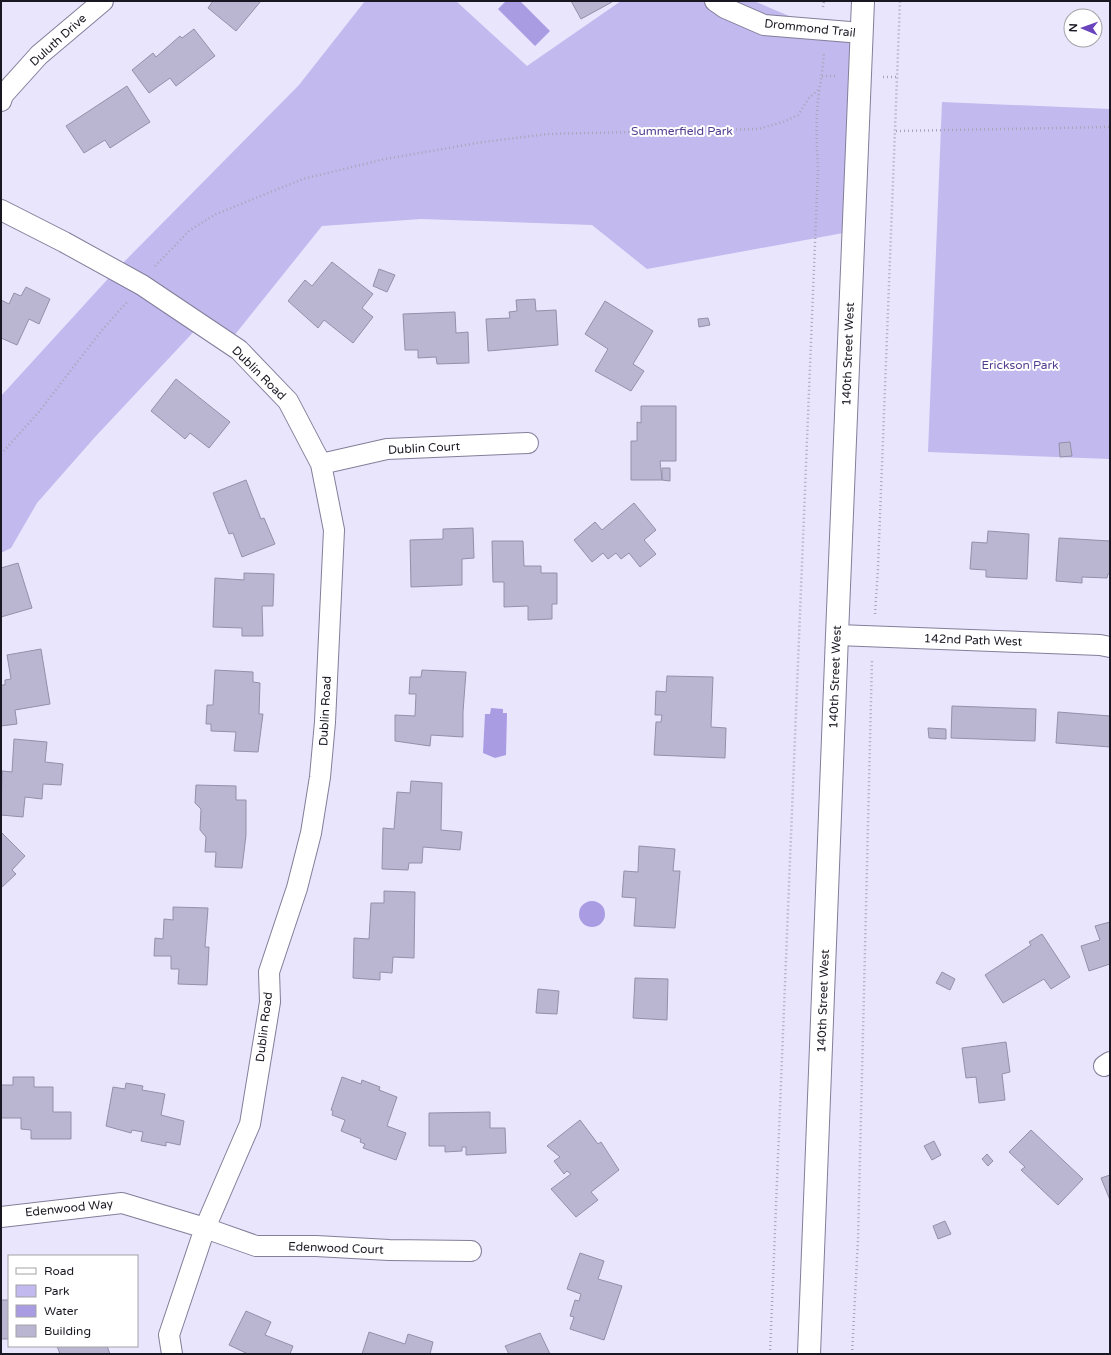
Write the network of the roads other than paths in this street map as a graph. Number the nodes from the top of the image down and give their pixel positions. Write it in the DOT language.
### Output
graph roads {
  1 [pos="103,1"];
  2 [pos="715,1"];
  3 [pos="863,1"];
  4 [pos="862,33"];
  5 [pos="1,101"];
  6 [pos="1,210"];
  7 [pos="528,443"];
  8 [pos="321,464"];
  9 [pos="837,635"];
  10 [pos="1110,647"];
  11 [pos="1,1217"];
  12 [pos="205,1228"];
  13 [pos="471,1251"];
  14 [pos="172,1354"];
  15 [pos="809,1354"];
  1 -- 5 [label="street, Duluth Drive"];
  2 -- 4 [label="street, Drommond Trail"];
  3 -- 4 [label="street, 140th Street West"];
  4 -- 9 [label="street, 140th Street West"];
  6 -- 8 [label="street, Dublin Road"];
  7 -- 8 [label="street, Dublin Court"];
  8 -- 12 [label="street, Dublin Road"];
  9 -- 10 [label="street, 142nd Path West"];
  9 -- 15 [label="street, 140th Street West"];
  11 -- 12 [label="street, Edenwood Way"];
  12 -- 13 [label="street, Edenwood Court"];
  12 -- 14 [label="street, Dublin Road"];
}
